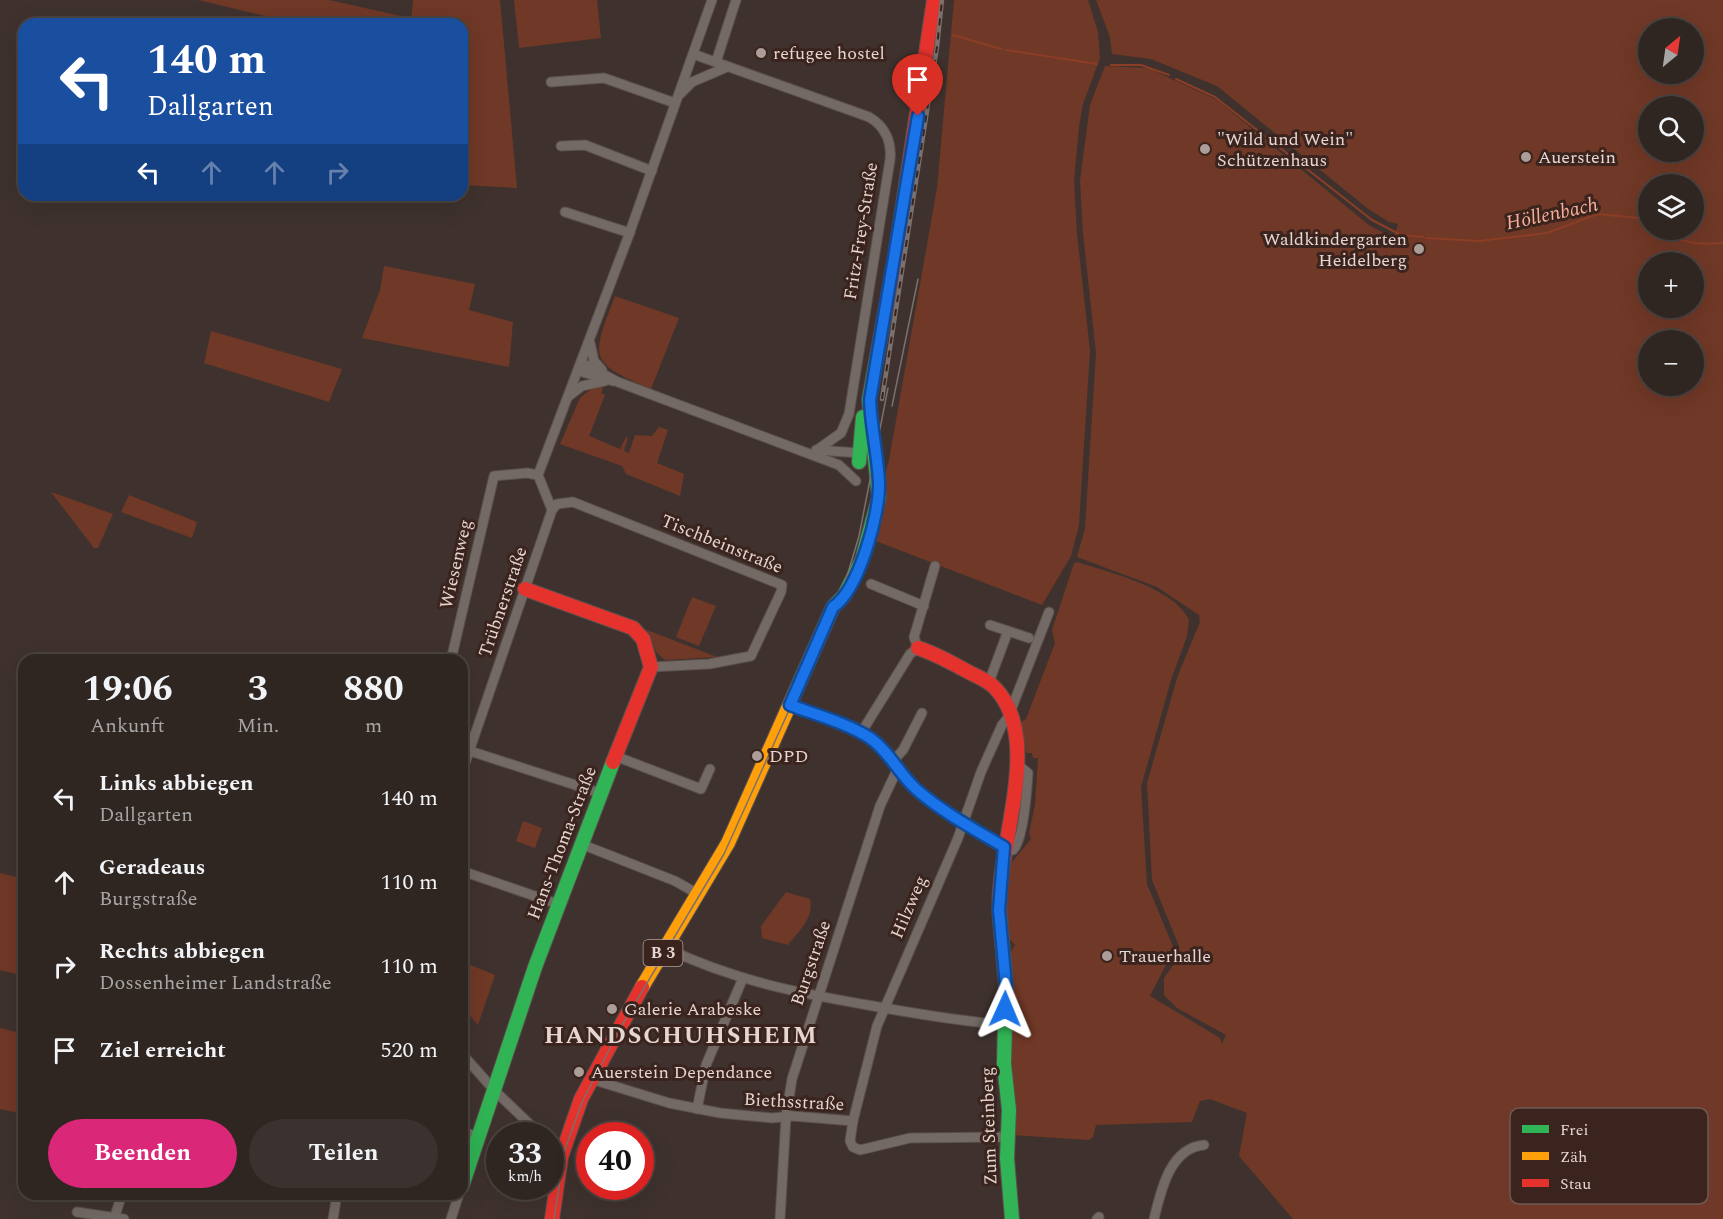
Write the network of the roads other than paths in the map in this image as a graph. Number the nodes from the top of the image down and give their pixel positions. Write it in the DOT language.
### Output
graph roads {
  1 [pos="712,0"];
  2 [pos="736,0"];
  3 [pos="934,0"];
  4 [pos="693,54"];
  5 [pos="716,62"];
  6 [pos="728,66"];
  7 [pos="551,82"];
  8 [pos="677,99"];
  9 [pos="561,146"];
  10 [pos="652,171"];
  11 [pos="565,212"];
  12 [pos="630,233"];
  13 [pos="590,343"];
  14 [pos="580,367"];
  15 [pos="606,377"];
  16 [pos="569,396"];
  17 [pos="870,400"];
  18 [pos="841,433"];
  19 [pos="871,435"];
  20 [pos="796,447"];
  21 [pos="817,450"];
  22 [pos="858,456"];
  23 [pos="839,465"];
  24 [pos="538,475"];
  25 [pos="856,481"];
  26 [pos="877,507"];
  27 [pos="552,510"];
  28 [pos="934,566"];
  29 [pos="871,584"];
  30 [pos="525,589"];
  31 [pos="924,606"];
  32 [pos="1049,612"];
  33 [pos="990,625"];
  34 [pos="1008,631"];
  35 [pos="1029,638"];
  36 [pos="918,648"];
  37 [pos="452,654"];
  38 [pos="651,667"];
  39 [pos="988,682"];
  40 [pos="790,705"];
  41 [pos="1011,711"];
  42 [pos="922,713"];
  43 [pos="861,733"];
  44 [pos="470,751"];
  45 [pos="468,756"];
  46 [pos="615,756"];
  47 [pos="895,766"];
  48 [pos="710,769"];
  49 [pos="600,793"];
  50 [pos="963,822"];
  51 [pos="581,844"];
  52 [pos="1004,847"];
  53 [pos="468,873"];
  54 [pos="691,890"];
  55 [pos="558,904"];
  56 [pos="666,948"];
  57 [pos="742,978"];
  58 [pos="817,998"];
  59 [pos="884,1009"];
  60 [pos="1005,1025"];
  61 [pos="468,1061"];
  62 [pos="591,1079"];
  63 [pos="495,1091"];
  64 [pos="697,1109"];
  65 [pos="786,1117"];
  66 [pos="853,1121"];
  67 [pos="527,1122"];
  68 [pos="468,1133"];
  69 [pos="564,1134"];
  70 [pos="477,1137"];
  71 [pos="1007,1137"];
  72 [pos="1204,1145"];
  73 [pos="468,1166"];
  74 [pos="121,1200"];
  75 [pos="336,1200"];
  76 [pos="457,1200"];
  77 [pos="553,1200"];
  78 [pos="76,1212"];
  79 [pos="118,1219"];
  80 [pos="333,1219"];
  81 [pos="451,1219"];
  82 [pos="552,1219"];
  83 [pos="780,1219"];
  84 [pos="1012,1219"];
  85 [pos="1154,1219"];
  1 -- 4 [label="street"];
  2 -- 5 [label="street"];
  3 -- 17 [label="main road, B 3"];
  4 -- 5 [label="street, Fritz-Frey-Straße"];
  4 -- 8 [label="street"];
  5 -- 6 [label="street, Fritz-Frey-Straße"];
  6 -- 8 [label="street"];
  6 -- 18 [label="street, Fritz-Frey-Straße"];
  7 -- 8 [label="street"];
  8 -- 10 [label="street"];
  9 -- 10 [label="street"];
  10 -- 12 [label="street"];
  11 -- 12 [label="street"];
  12 -- 13 [label="street"];
  13 -- 14 [label="street"];
  13 -- 15 [label="street"];
  14 -- 15 [label="street"];
  14 -- 16 [label="street"];
  15 -- 16 [label="street"];
  15 -- 20 [label="street"];
  16 -- 24 [label="street"];
  17 -- 19 [label="main road, B 3"];
  17 -- 22 [label="main road, B 3"];
  18 -- 21 [label="street"];
  18 -- 22 [label="street"];
  19 -- 22 [label="street"];
  19 -- 26 [label="main road, B 3"];
  20 -- 21 [label="street"];
  20 -- 23 [label="street"];
  21 -- 22 [label="street"];
  22 -- 23 [label="street"];
  22 -- 26 [label="main road, B 3"];
  23 -- 25 [label="street"];
  24 -- 27 [label="street"];
  24 -- 37 [label="street, Wiesenweg"];
  26 -- 40 [label="main road, B 3"];
  27 -- 30 [label="street, Trübnerstraße"];
  27 -- 38 [label="street, Tischbeinstraße"];
  28 -- 31 [label="street"];
  29 -- 31 [label="street"];
  30 -- 38 [label="main road"];
  30 -- 44 [label="street, Trübnerstraße"];
  31 -- 36 [label="street"];
  32 -- 41 [label="street"];
  33 -- 34 [label="street"];
  34 -- 35 [label="street"];
  34 -- 39 [label="street"];
  36 -- 39 [label="main road, Zum Steinberg"];
  36 -- 43 [label="street"];
  38 -- 46 [label="main road, Hans-Thoma-Straße"];
  39 -- 41 [label="main road, Zum Steinberg"];
  40 -- 43 [label="street"];
  40 -- 56 [label="main road, B 3"];
  41 -- 50 [label="street, Hilzweg"];
  41 -- 52 [label="main road, Zum Steinberg"];
  42 -- 47 [label="street, Burgstraße"];
  43 -- 47 [label="street"];
  44 -- 45 [label="street, Trübnerstraße"];
  44 -- 49 [label="street"];
  46 -- 48 [label="street"];
  46 -- 49 [label="main road, Hans-Thoma-Straße"];
  47 -- 50 [label="street"];
  47 -- 58 [label="street, Burgstraße"];
  49 -- 51 [label="main road, Hans-Thoma-Straße"];
  50 -- 52 [label="street"];
  50 -- 59 [label="street, Hilzweg"];
  51 -- 54 [label="street"];
  51 -- 55 [label="main road, Hans-Thoma-Straße"];
  52 -- 60 [label="main road, Zum Steinberg"];
  53 -- 55 [label="street"];
  55 -- 63 [label="main road, Hans-Thoma-Straße"];
  56 -- 57 [label="street"];
  56 -- 62 [label="main road, B 3"];
  57 -- 58 [label="street"];
  57 -- 64 [label="street"];
  58 -- 59 [label="street"];
  58 -- 65 [label="street, Burgstraße"];
  59 -- 60 [label="street"];
  59 -- 66 [label="street, Hilzweg"];
  60 -- 71 [label="main road, Zum Steinberg"];
  61 -- 63 [label="street"];
  62 -- 64 [label="street, Biethsstraße"];
  62 -- 69 [label="main road, B 3"];
  63 -- 67 [label="street"];
  63 -- 70 [label="main road, Hans-Thoma-Straße"];
  64 -- 65 [label="street, Biethsstraße"];
  65 -- 66 [label="street, Biethsstraße"];
  65 -- 83 [label="street, Burgstraße"];
  66 -- 71 [label="street, Biethsstraße"];
  68 -- 70 [label="street"];
  70 -- 73 [label="main road, Hans-Thoma-Straße"];
  71 -- 84 [label="main road, Zum Steinberg"];
  72 -- 85 [label="street"];
  74 -- 79 [label="street"];
  75 -- 80 [label="street"];
  76 -- 81 [label="street"];
  77 -- 82 [label="main road, B 3"];
  78 -- 79 [label="street"];
}
